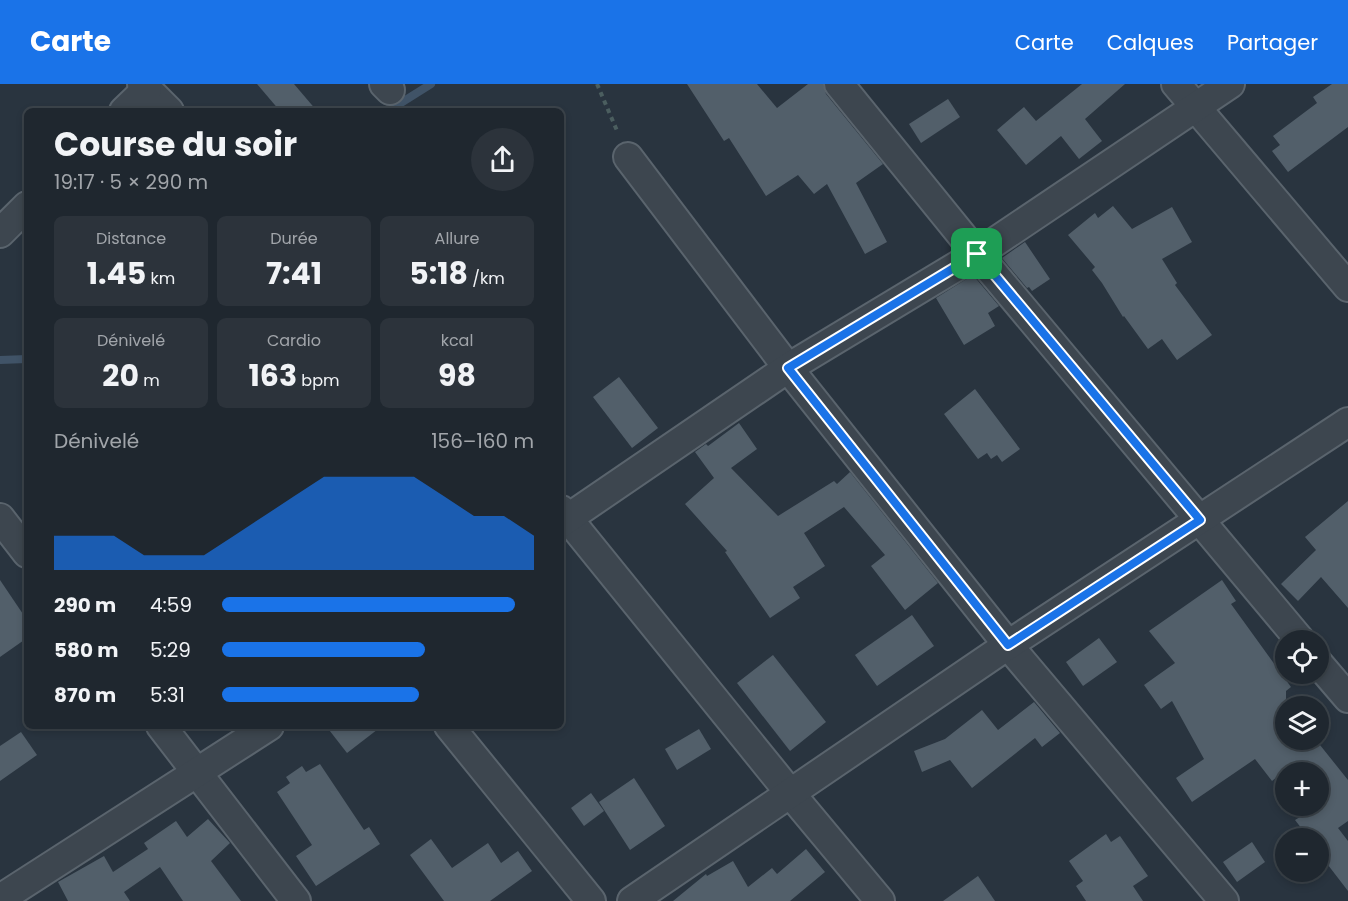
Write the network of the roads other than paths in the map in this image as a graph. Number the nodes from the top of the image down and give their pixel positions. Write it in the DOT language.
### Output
graph roads {
  1 [pos="839,84"];
  2 [pos="1176,84"];
  3 [pos="1230,84"];
  4 [pos="145,86"];
  5 [pos="1195,107"];
  6 [pos="127,108"];
  7 [pos="166,108"];
  8 [pos="628,157"];
  9 [pos="24,209"];
  10 [pos="0,233"];
  11 [pos="977,254"];
  12 [pos="1348,288"];
  13 [pos="788,368"];
  14 [pos="1348,422"];
  15 [pos="564,516"];
  16 [pos="0,518"];
  17 [pos="564,518"];
  18 [pos="1200,520"];
  19 [pos="24,549"];
  20 [pos="1292,630"];
  21 [pos="1008,645"];
  22 [pos="1329,676"];
  23 [pos="1348,698"];
  24 [pos="163,729"];
  25 [pos="264,729"];
  26 [pos="451,729"];
  27 [pos="196,772"];
  28 [pos="790,793"];
  29 [pos="3,891"];
  30 [pos="296,901"];
  31 [pos="591,901"];
  32 [pos="632,901"];
  33 [pos="880,901"];
  34 [pos="1224,901"];
  1 -- 11 [label="street"];
  2 -- 5 [label="street"];
  3 -- 5 [label="street"];
  4 -- 6 [label="street"];
  4 -- 7 [label="street"];
  5 -- 11 [label="street"];
  5 -- 12 [label="street"];
  8 -- 13 [label="street"];
  9 -- 10 [label="street"];
  11 -- 13 [label="street"];
  11 -- 18 [label="street"];
  13 -- 15 [label="street"];
  13 -- 21 [label="street"];
  14 -- 18 [label="street"];
  16 -- 19 [label="street"];
  17 -- 28 [label="street"];
  18 -- 20 [label="street"];
  18 -- 21 [label="street"];
  21 -- 28 [label="street"];
  21 -- 34 [label="street"];
  22 -- 23 [label="street"];
  24 -- 27 [label="street"];
  25 -- 27 [label="street"];
  26 -- 31 [label="street"];
  27 -- 29 [label="street"];
  27 -- 30 [label="street"];
  28 -- 32 [label="street"];
  28 -- 33 [label="street"];
}
